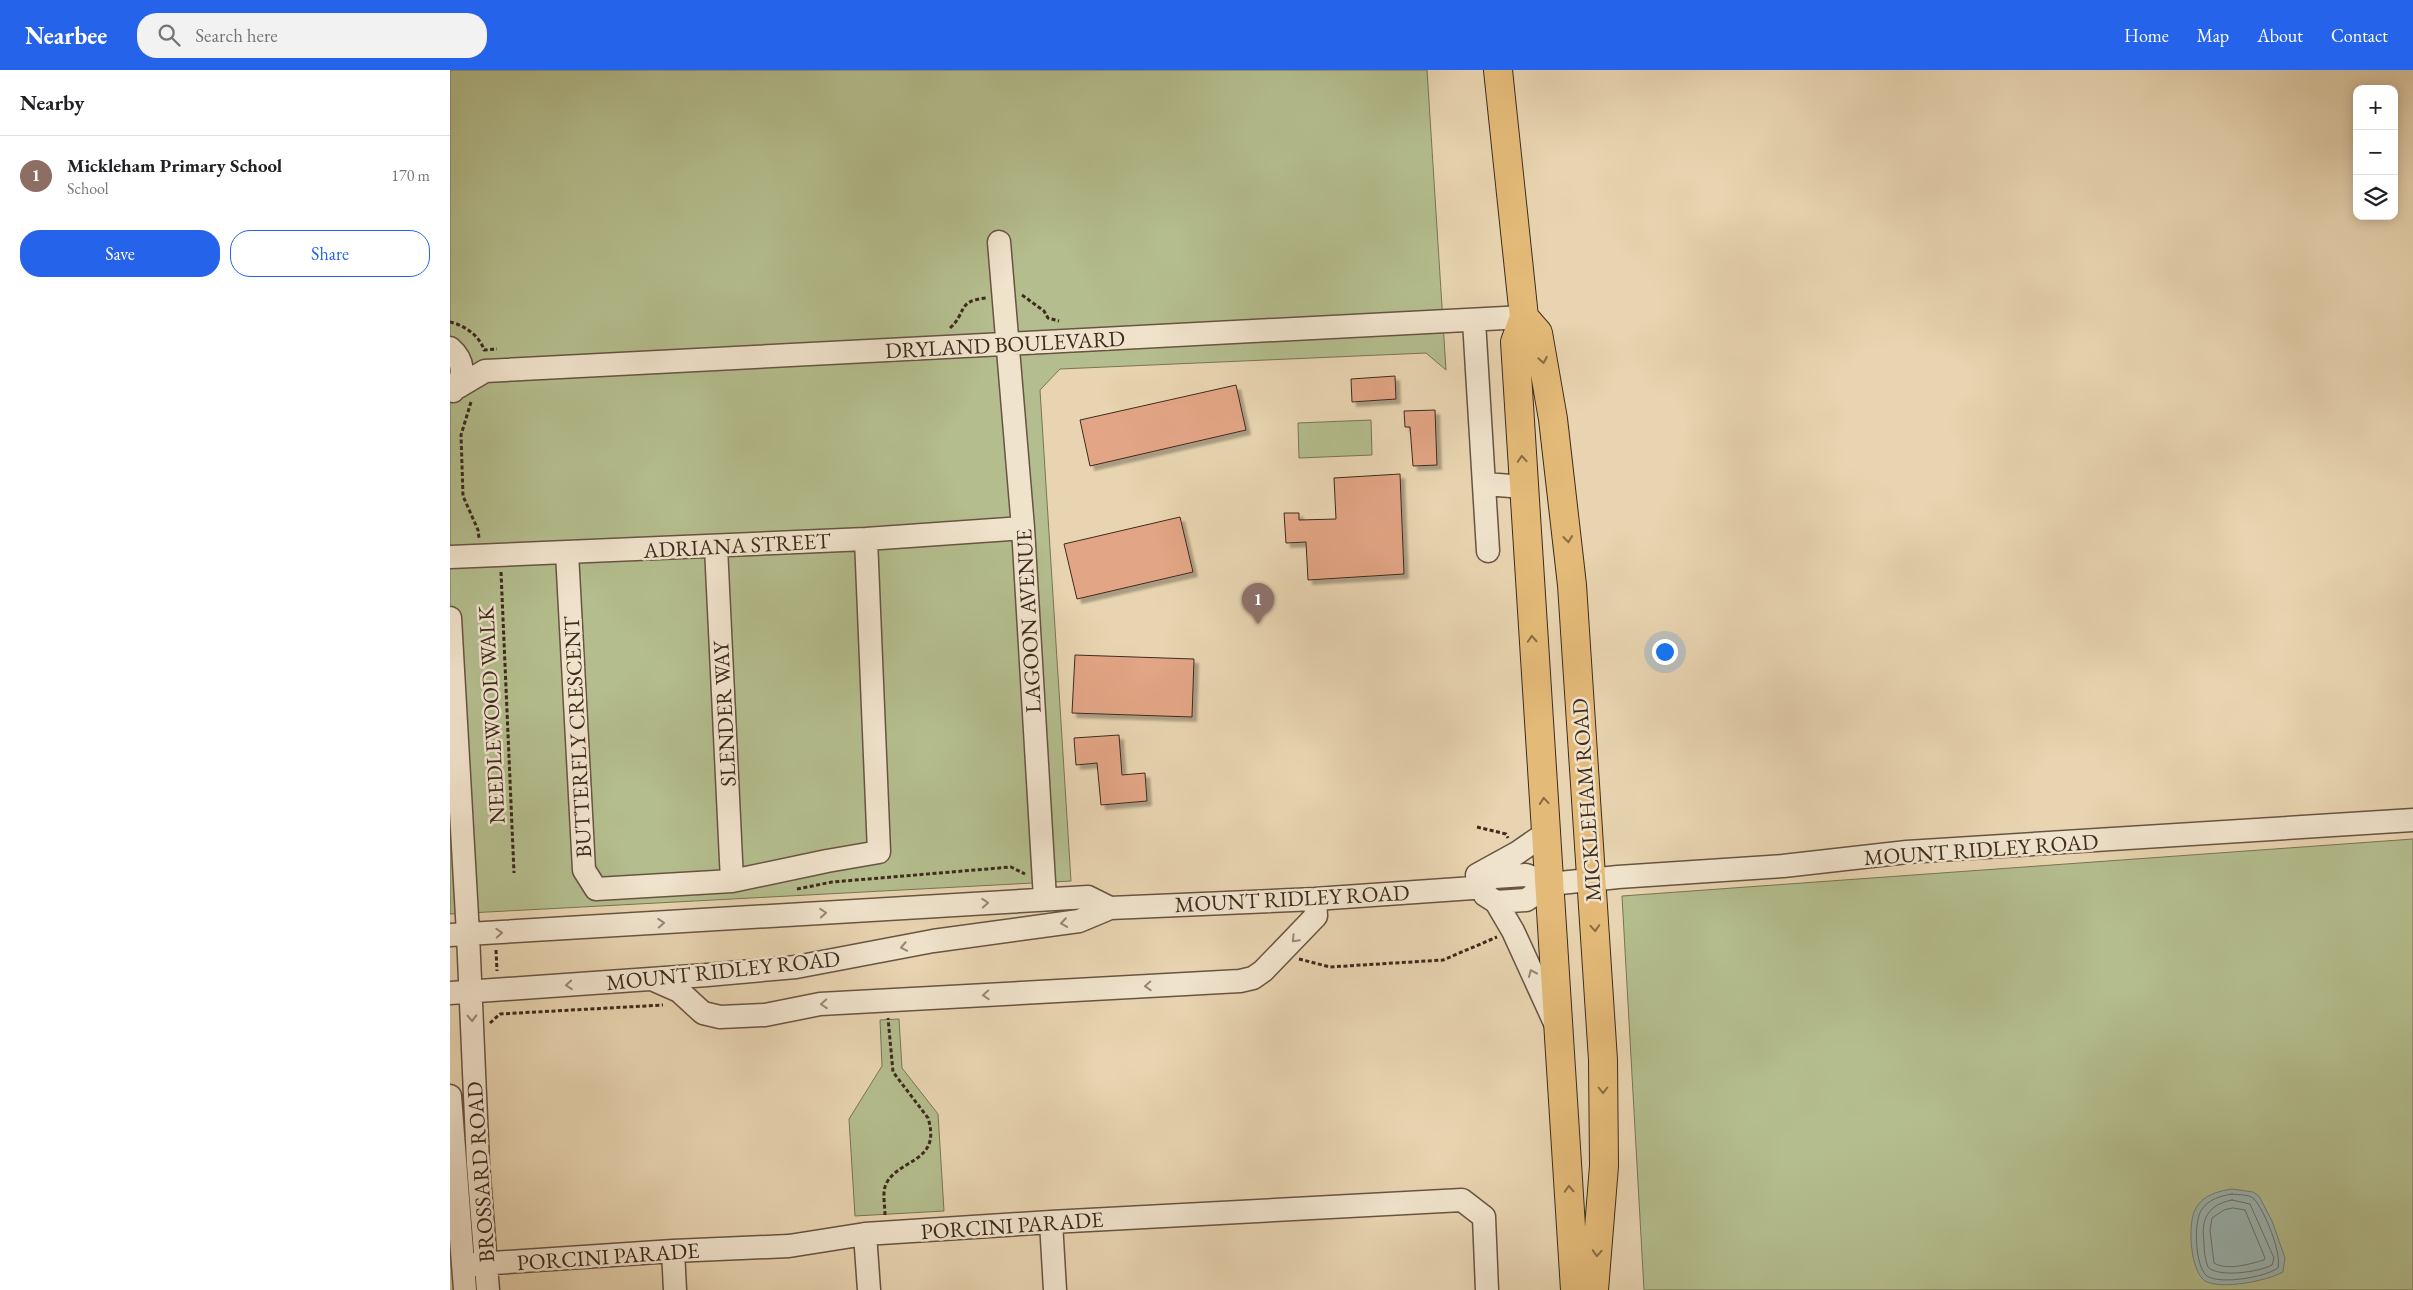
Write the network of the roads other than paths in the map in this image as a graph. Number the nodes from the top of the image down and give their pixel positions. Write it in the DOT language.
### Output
graph roads {
  1 [pos="1498,70"];
  2 [pos="999,242"];
  3 [pos="1524,317"];
  4 [pos="1474,321"];
  5 [pos="1008,343"];
  6 [pos="455,353"];
  7 [pos="485,360"];
  8 [pos="454,390"];
  9 [pos="1485,484"];
  10 [pos="1524,487"];
  11 [pos="1564,496"];
  12 [pos="1023,528"];
  13 [pos="866,539"];
  14 [pos="716,546"];
  15 [pos="1488,551"];
  16 [pos="567,553"];
  17 [pos="450,557"];
  18 [pos="450,618"];
  19 [pos="2413,820"];
  20 [pos="1546,833"];
  21 [pos="1592,880"];
  22 [pos="732,881"];
  23 [pos="1550,884"];
  24 [pos="1473,888"];
  25 [pos="1450,890"];
  26 [pos="1045,891"];
  27 [pos="1315,899"];
  28 [pos="1496,902"];
  29 [pos="1110,908"];
  30 [pos="459,935"];
  31 [pos="651,980"];
  32 [pos="460,992"];
  33 [pos="1559,1033"];
  34 [pos="450,1096"];
  35 [pos="1052,1222"];
  36 [pos="876,1233"];
  37 [pos="673,1251"];
  38 [pos="486,1263"];
  39 [pos="463,1265"];
  40 [pos="465,1290"];
  41 [pos="488,1290"];
  42 [pos="675,1290"];
  43 [pos="869,1290"];
  44 [pos="1055,1290"];
  45 [pos="1487,1290"];
  46 [pos="1575,1290"];
  47 [pos="1594,1290"];
  1 -- 3 [label="main road, MICKLEHAM ROAD"];
  2 -- 5 [label="street, LAGOON AVENUE"];
  3 -- 4 [label="street, DRYLAND BOULEVARD"];
  10 -- 3 [label="main road, MICKLEHAM ROAD, one-way"];
  3 -- 11 [label="main road, MICKLEHAM ROAD, one-way"];
  4 -- 5 [label="street, DRYLAND BOULEVARD"];
  4 -- 9 [label="street"];
  5 -- 7 [label="street, DRYLAND BOULEVARD"];
  5 -- 12 [label="street, LAGOON AVENUE"];
  6 -- 7 [label="street, DRYLAND BOULEVARD"];
  6 -- 8 [label="street"];
  7 -- 8 [label="street, DRYLAND BOULEVARD"];
  9 -- 10 [label="street"];
  9 -- 15 [label="street"];
  10 -- 11 [label="main road"];
  20 -- 10 [label="main road, MICKLEHAM ROAD, one-way"];
  11 -- 21 [label="main road, MICKLEHAM ROAD, one-way"];
  12 -- 13 [label="street, ADRIANA STREET"];
  12 -- 26 [label="street, LAGOON AVENUE"];
  13 -- 14 [label="street, ADRIANA STREET"];
  13 -- 22 [label="street, BUTTERFLY CRESCENT"];
  14 -- 16 [label="street, ADRIANA STREET"];
  14 -- 22 [label="street, SLENDER WAY"];
  16 -- 17 [label="street, ADRIANA STREET"];
  16 -- 22 [label="street, BUTTERFLY CRESCENT"];
  18 -- 30 [label="street, BROSSARD ROAD"];
  19 -- 21 [label="street, MOUNT RIDLEY ROAD"];
  20 -- 23 [label="main road, MICKLEHAM ROAD"];
  20 -- 25 [label="street"];
  21 -- 23 [label="street, MOUNT RIDLEY ROAD"];
  21 -- 47 [label="main road, MICKLEHAM ROAD, one-way"];
  23 -- 24 [label="street, MOUNT RIDLEY ROAD"];
  23 -- 28 [label="street, MOUNT RIDLEY ROAD"];
  23 -- 33 [label="main road, MICKLEHAM ROAD"];
  24 -- 25 [label="street, MOUNT RIDLEY ROAD"];
  24 -- 28 [label="street"];
  25 -- 27 [label="street, MOUNT RIDLEY ROAD"];
  26 -- 29 [label="street, MOUNT RIDLEY ROAD"];
  30 -- 26 [label="street, MOUNT RIDLEY ROAD, one-way"];
  27 -- 29 [label="street, MOUNT RIDLEY ROAD"];
  27 -- 31 [label="street, one-way"];
  33 -- 28 [label="street, one-way"];
  29 -- 31 [label="street, MOUNT RIDLEY ROAD, one-way"];
  30 -- 32 [label="street, BROSSARD ROAD"];
  31 -- 32 [label="street, MOUNT RIDLEY ROAD, one-way"];
  32 -- 38 [label="street, BROSSARD ROAD, one-way"];
  46 -- 33 [label="main road, MICKLEHAM ROAD, one-way"];
  34 -- 39 [label="street, BROSSARD ROAD"];
  35 -- 36 [label="street, PORCINI PARADE"];
  35 -- 44 [label="street"];
  35 -- 45 [label="street, PORCINI PARADE"];
  36 -- 37 [label="street, PORCINI PARADE"];
  36 -- 43 [label="street"];
  37 -- 38 [label="street, PORCINI PARADE"];
  37 -- 42 [label="street"];
  38 -- 39 [label="street, PORCINI PARADE"];
  38 -- 41 [label="street, BROSSARD ROAD"];
  39 -- 40 [label="street, BROSSARD ROAD"];
}
